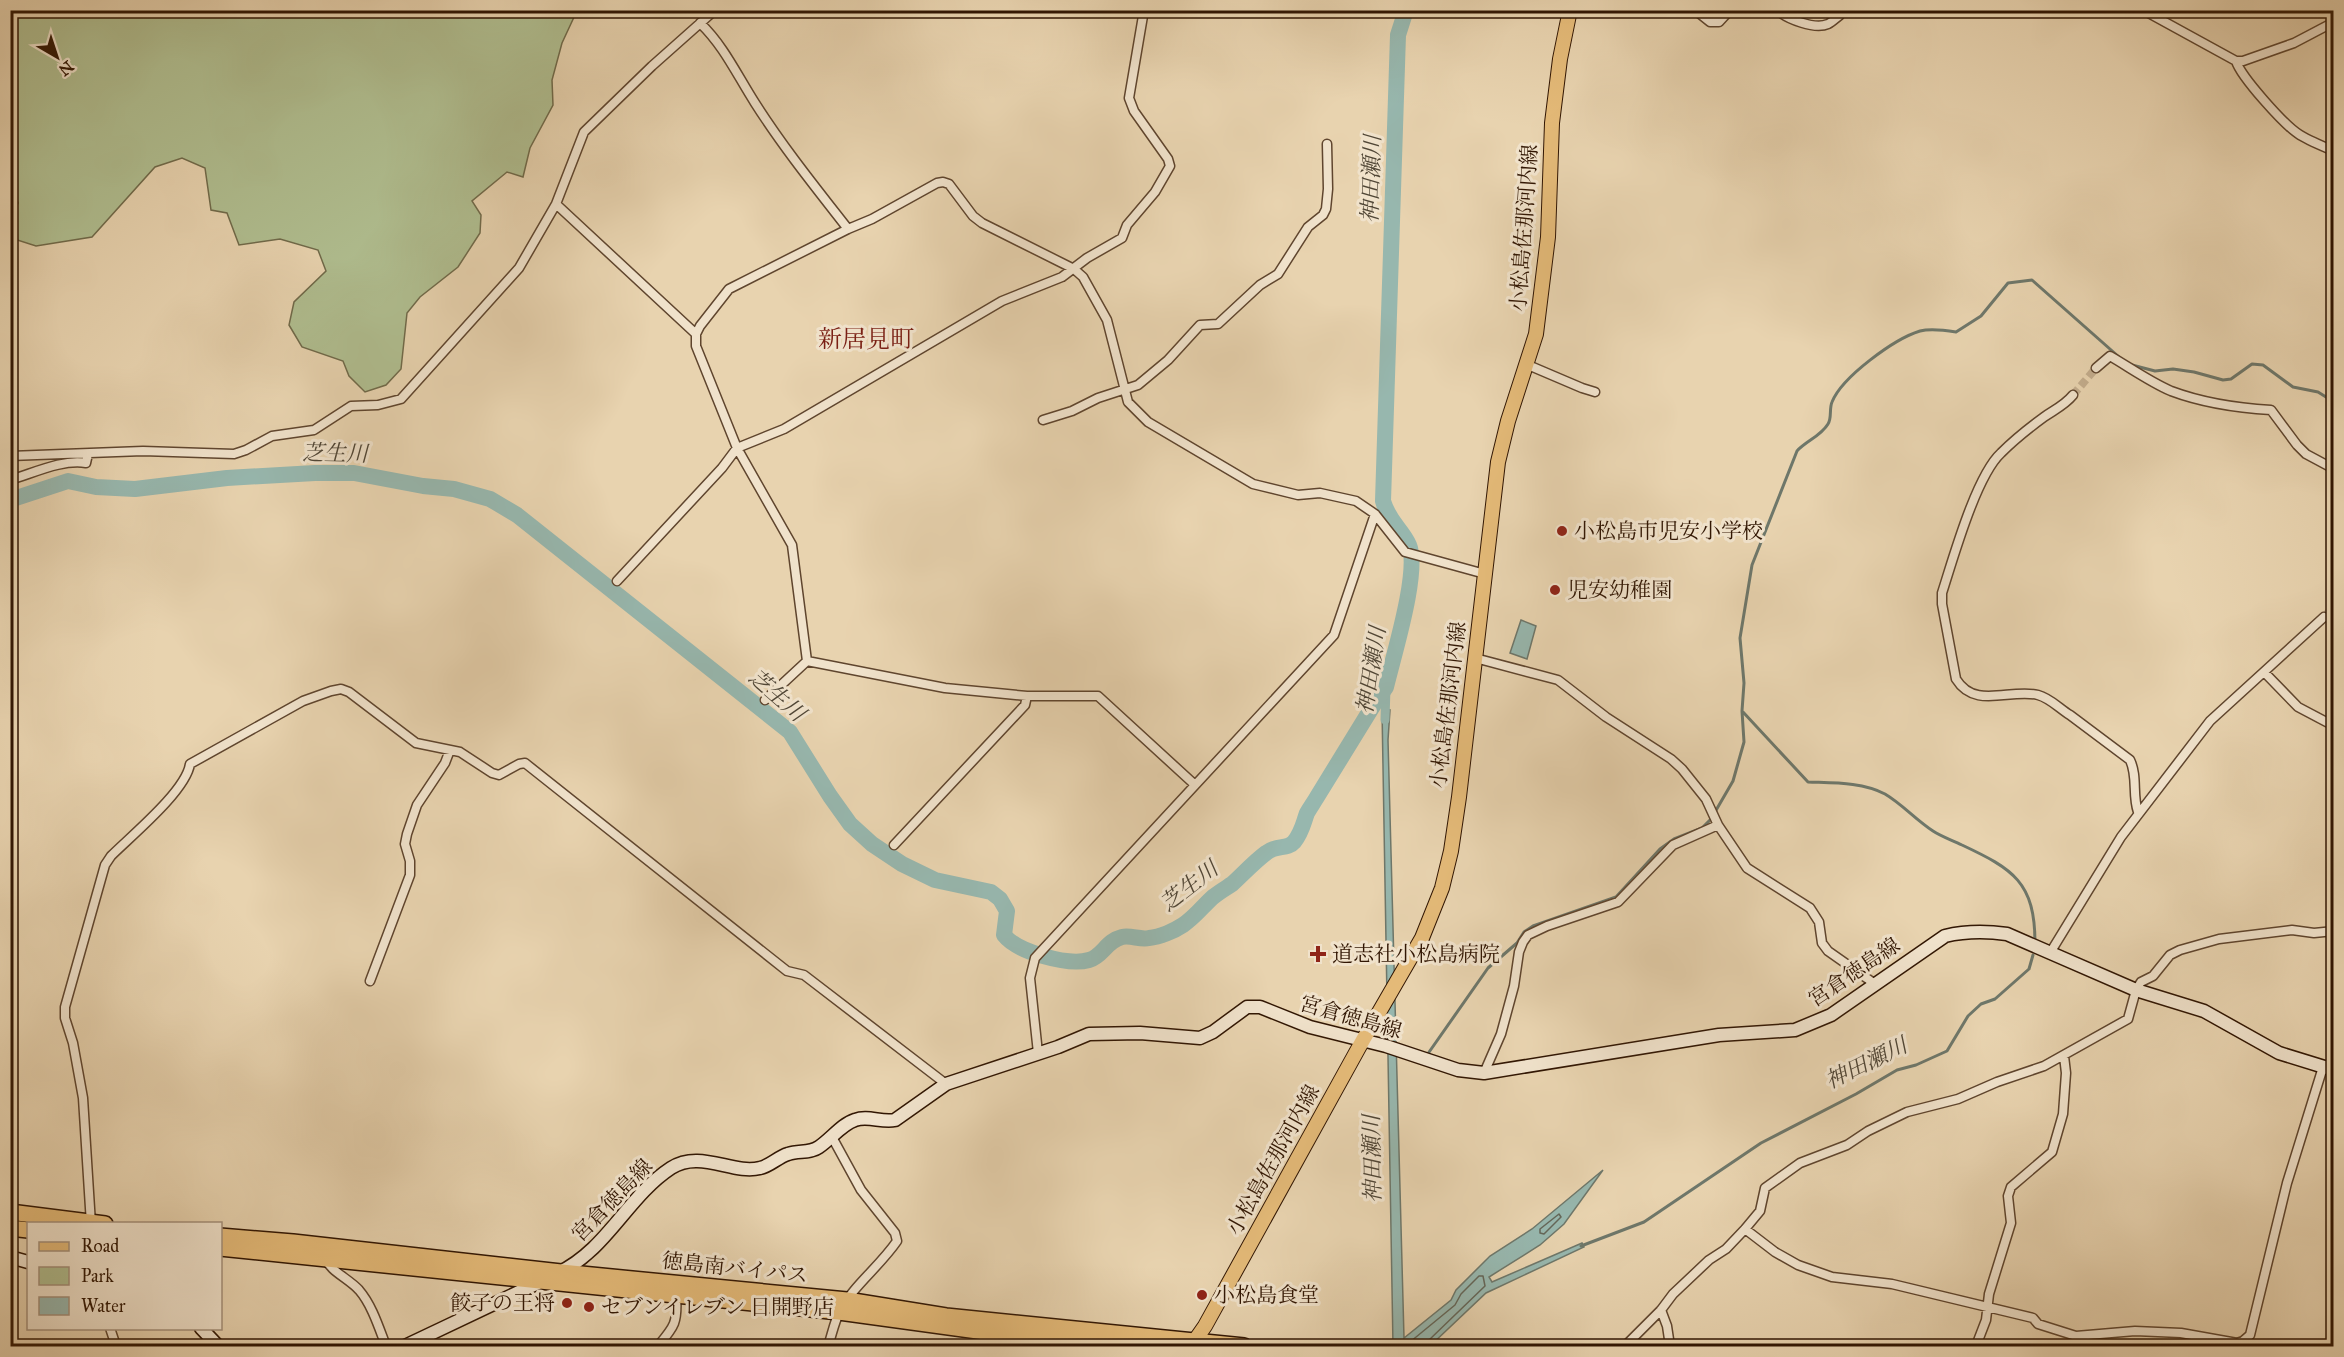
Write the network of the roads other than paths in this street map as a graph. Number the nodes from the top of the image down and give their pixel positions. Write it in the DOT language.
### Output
graph roads {
  1 [pos="715,10"];
  2 [pos="1144,10"];
  3 [pos="1695,10"];
  4 [pos="1730,10"];
  5 [pos="1777,10"];
  6 [pos="1841,10"];
  7 [pos="2143,10"];
  8 [pos="1567,12"];
  9 [pos="2334,22"];
  10 [pos="700,23"];
  11 [pos="2236,61"];
  12 [pos="1328,144"];
  13 [pos="2334,151"];
  14 [pos="556,204"];
  15 [pos="848,229"];
  16 [pos="1074,268"];
  17 [pos="696,334"];
  18 [pos="1528,365"];
  19 [pos="2096,368"];
  20 [pos="1125,390"];
  21 [pos="1595,392"];
  22 [pos="2073,395"];
  23 [pos="1043,420"];
  24 [pos="737,448"];
  25 [pos="88,454"];
  26 [pos="10,456"];
  27 [pos="2334,469"];
  28 [pos="10,480"];
  29 [pos="1375,514"];
  30 [pos="1485,574"];
  31 [pos="617,581"];
  32 [pos="2324,617"];
  33 [pos="1474,658"];
  34 [pos="807,661"];
  35 [pos="2264,672"];
  36 [pos="1027,696"];
  37 [pos="765,700"];
  38 [pos="2334,726"];
  39 [pos="450,750"];
  40 [pos="1194,784"];
  41 [pos="2138,812"];
  42 [pos="1718,825"];
  43 [pos="894,845"];
  44 [pos="2334,931"];
  45 [pos="2050,953"];
  46 [pos="370,981"];
  47 [pos="1875,984"];
  48 [pos="2136,990"];
  49 [pos="1363,1040"];
  50 [pos="1038,1053"];
  51 [pos="2064,1056"];
  52 [pos="2328,1068"];
  53 [pos="1484,1073"];
  54 [pos="946,1084"];
  55 [pos="832,1137"];
  56 [pos="10,1212"];
  57 [pos="88,1222"];
  58 [pos="96,1222"];
  59 [pos="10,1228"];
  60 [pos="1745,1229"];
  61 [pos="27,1230"];
  62 [pos="222,1236"];
  63 [pos="222,1248"];
  64 [pos="323,1252"];
  65 [pos="10,1257"];
  66 [pos="27,1262"];
  67 [pos="561,1272"];
  68 [pos="540,1282"];
  69 [pos="676,1296"];
  70 [pos="843,1306"];
  71 [pos="1987,1306"];
  72 [pos="1660,1310"];
  73 [pos="110,1330"];
  74 [pos="202,1330"];
  75 [pos="1193,1343"];
  76 [pos="2244,1344"];
  77 [pos="116,1347"];
  78 [pos="218,1347"];
  79 [pos="386,1347"];
  80 [pos="405,1347"];
  81 [pos="658,1347"];
  82 [pos="828,1347"];
  83 [pos="1126,1347"];
  84 [pos="1244,1347"];
  85 [pos="1625,1347"];
  86 [pos="1670,1347"];
  87 [pos="1976,1347"];
  1 -- 10 [label="street"];
  2 -- 16 [label="street"];
  3 -- 4 [label="street"];
  5 -- 6 [label="street"];
  7 -- 11 [label="street"];
  8 -- 18 [label="main road, 小松島佐那河内線"];
  9 -- 11 [label="street"];
  10 -- 14 [label="street"];
  10 -- 15 [label="street"];
  11 -- 13 [label="street"];
  12 -- 20 [label="street"];
  14 -- 17 [label="street"];
  14 -- 25 [label="street"];
  15 -- 16 [label="street"];
  15 -- 17 [label="street"];
  16 -- 20 [label="street"];
  16 -- 24 [label="street"];
  17 -- 24 [label="street"];
  18 -- 21 [label="street"];
  18 -- 30 [label="main road, 小松島佐那河内線"];
  19 -- 27 [label="street"];
  20 -- 23 [label="street"];
  20 -- 29 [label="street"];
  22 -- 41 [label="street"];
  24 -- 31 [label="street"];
  24 -- 34 [label="street"];
  25 -- 26 [label="street"];
  25 -- 28 [label="street"];
  29 -- 30 [label="street"];
  29 -- 40 [label="street"];
  30 -- 33 [label="main road, 小松島佐那河内線"];
  32 -- 35 [label="street"];
  33 -- 42 [label="street"];
  33 -- 49 [label="main road, 小松島佐那河内線"];
  34 -- 36 [label="street"];
  34 -- 37 [label="street"];
  35 -- 38 [label="street"];
  35 -- 41 [label="street"];
  36 -- 40 [label="street"];
  36 -- 43 [label="street"];
  39 -- 46 [label="street"];
  39 -- 54 [label="street"];
  39 -- 58 [label="street"];
  40 -- 50 [label="street"];
  41 -- 45 [label="street"];
  42 -- 47 [label="street"];
  42 -- 53 [label="street"];
  44 -- 48 [label="street"];
  45 -- 47 [label="main road, 宮倉徳島線"];
  45 -- 48 [label="main road, 宮倉徳島線"];
  47 -- 53 [label="main road, 宮倉徳島線"];
  48 -- 51 [label="street"];
  48 -- 52 [label="main road, 宮倉徳島線"];
  49 -- 50 [label="main road, 宮倉徳島線"];
  49 -- 53 [label="main road, 宮倉徳島線"];
  49 -- 75 [label="main road, 小松島佐那河内線"];
  50 -- 54 [label="main road, 宮倉徳島線"];
  51 -- 60 [label="street"];
  51 -- 71 [label="street"];
  52 -- 76 [label="street"];
  54 -- 55 [label="main road, 宮倉徳島線"];
  55 -- 67 [label="main road, 宮倉徳島線"];
  55 -- 70 [label="street"];
  56 -- 57 [label="highway"];
  59 -- 61 [label="highway"];
  60 -- 71 [label="street"];
  60 -- 72 [label="street"];
  62 -- 64 [label="highway, 徳島南バイパス"];
  63 -- 64 [label="highway, 徳島南バイパス"];
  64 -- 67 [label="highway, 徳島南バイパス"];
  64 -- 68 [label="highway, 徳島南バイパス"];
  64 -- 79 [label="street"];
  65 -- 66 [label="main road"];
  67 -- 68 [label="main road, 宮倉徳島線"];
  67 -- 70 [label="highway, 徳島南バイパス"];
  68 -- 69 [label="highway, 徳島南バイパス"];
  68 -- 80 [label="main road, 宮倉徳島線"];
  69 -- 70 [label="highway, 徳島南バイパス"];
  69 -- 81 [label="street"];
  70 -- 75 [label="highway, 徳島南バイパス"];
  70 -- 82 [label="street"];
  70 -- 83 [label="highway, 徳島南バイパス"];
  71 -- 76 [label="street"];
  71 -- 87 [label="street"];
  72 -- 85 [label="street"];
  72 -- 86 [label="street"];
  73 -- 77 [label="street"];
  74 -- 78 [label="main road"];
  75 -- 84 [label="highway, 徳島南バイパス"];
}
